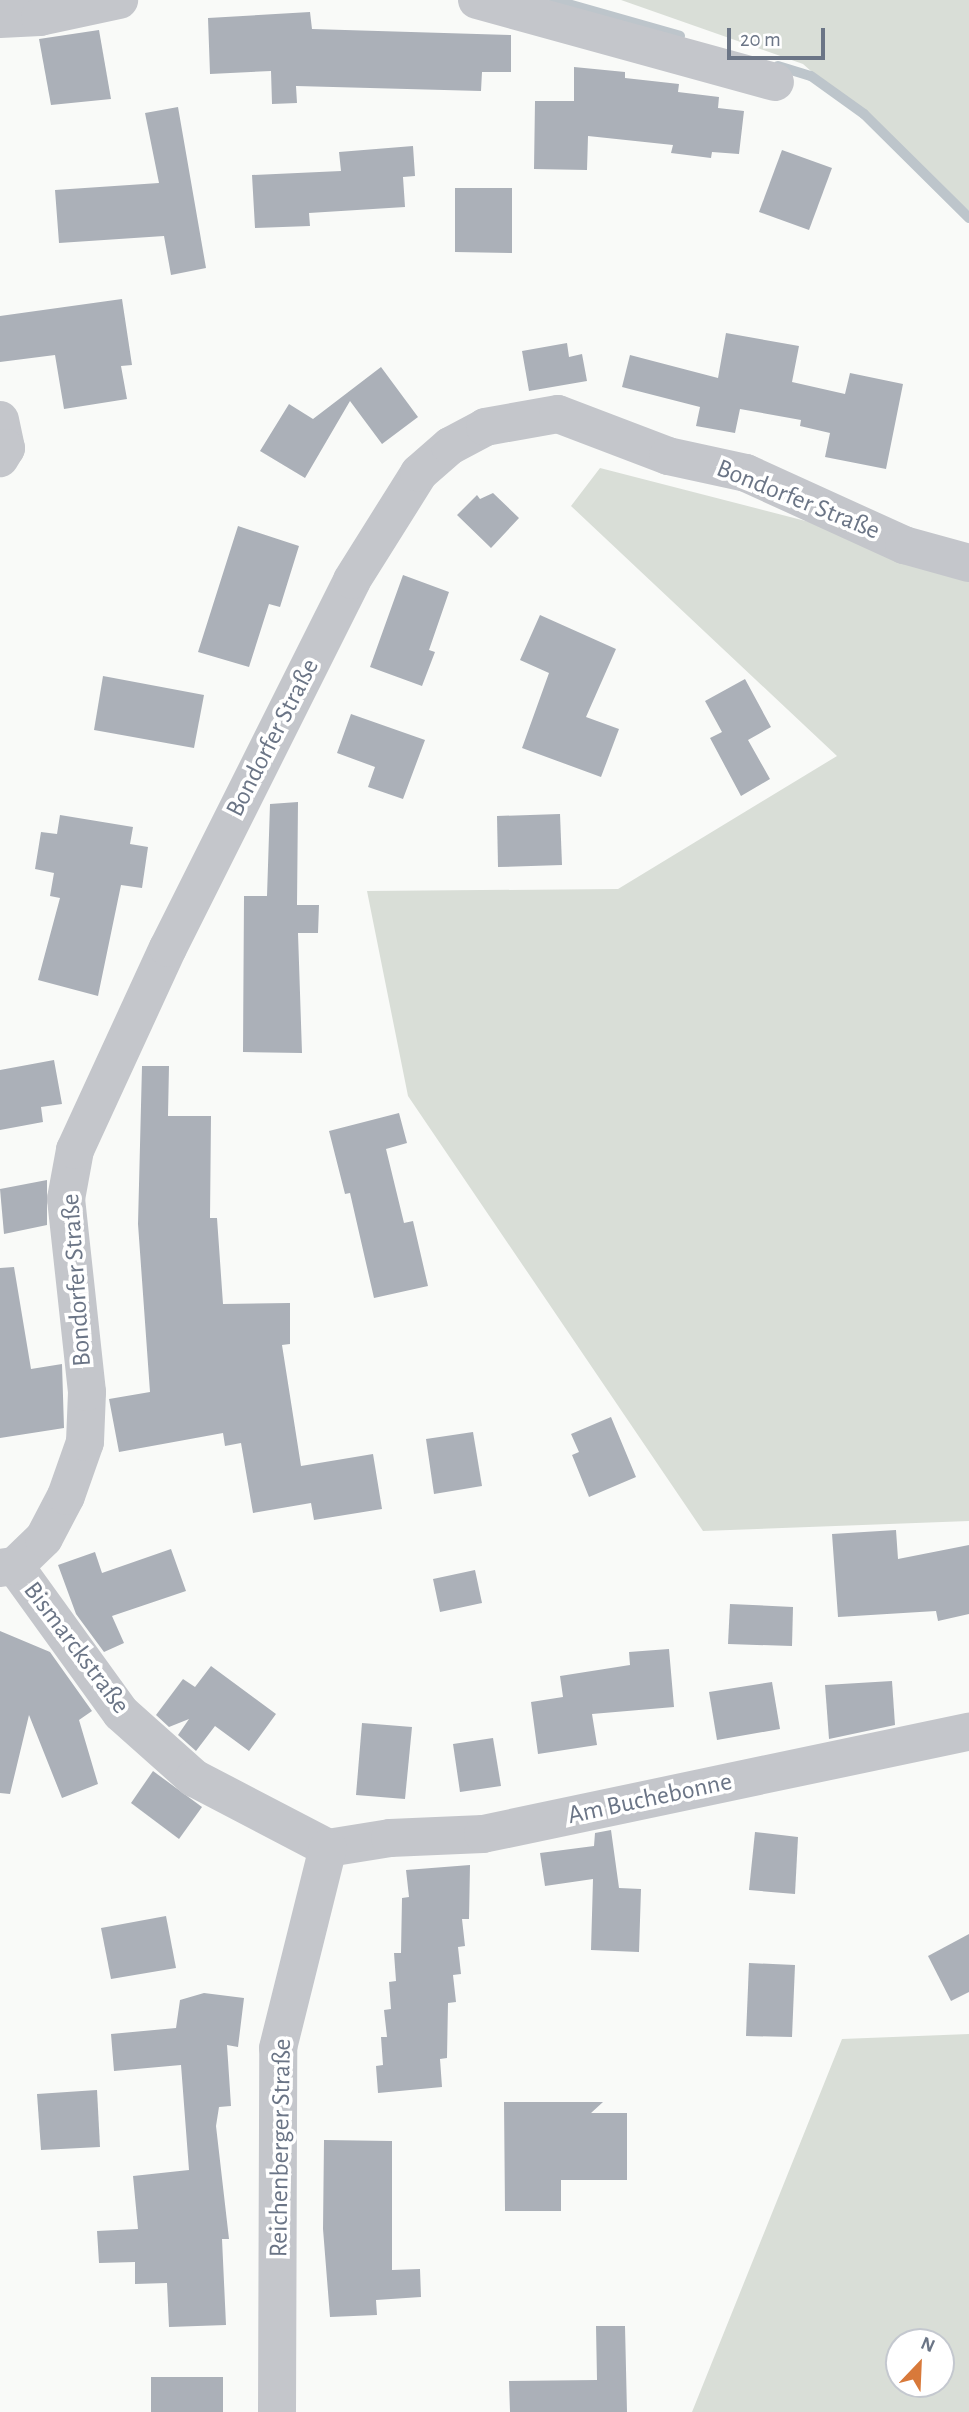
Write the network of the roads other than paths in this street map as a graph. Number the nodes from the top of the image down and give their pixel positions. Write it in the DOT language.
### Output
graph roads {
  1 [pos="119,0"];
  2 [pos="477,0"];
  3 [pos="0,19"];
  4 [pos="775,82"];
  5 [pos="0,420"];
  6 [pos="0,458"];
  7 [pos="969,563"];
  8 [pos="7,1567"];
  9 [pos="969,1732"];
  10 [pos="328,1848"];
  11 [pos="277,2412"];
  1 -- 3 [label="street"];
  2 -- 4 [label="street"];
  5 -- 6 [label="street"];
  7 -- 8 [label="street, Bondorfer Straße"];
  8 -- 10 [label="street, Bismarckstraße"];
  9 -- 10 [label="street, Am Buchebonne"];
  10 -- 11 [label="street, Reichenberger Straße"];
}
